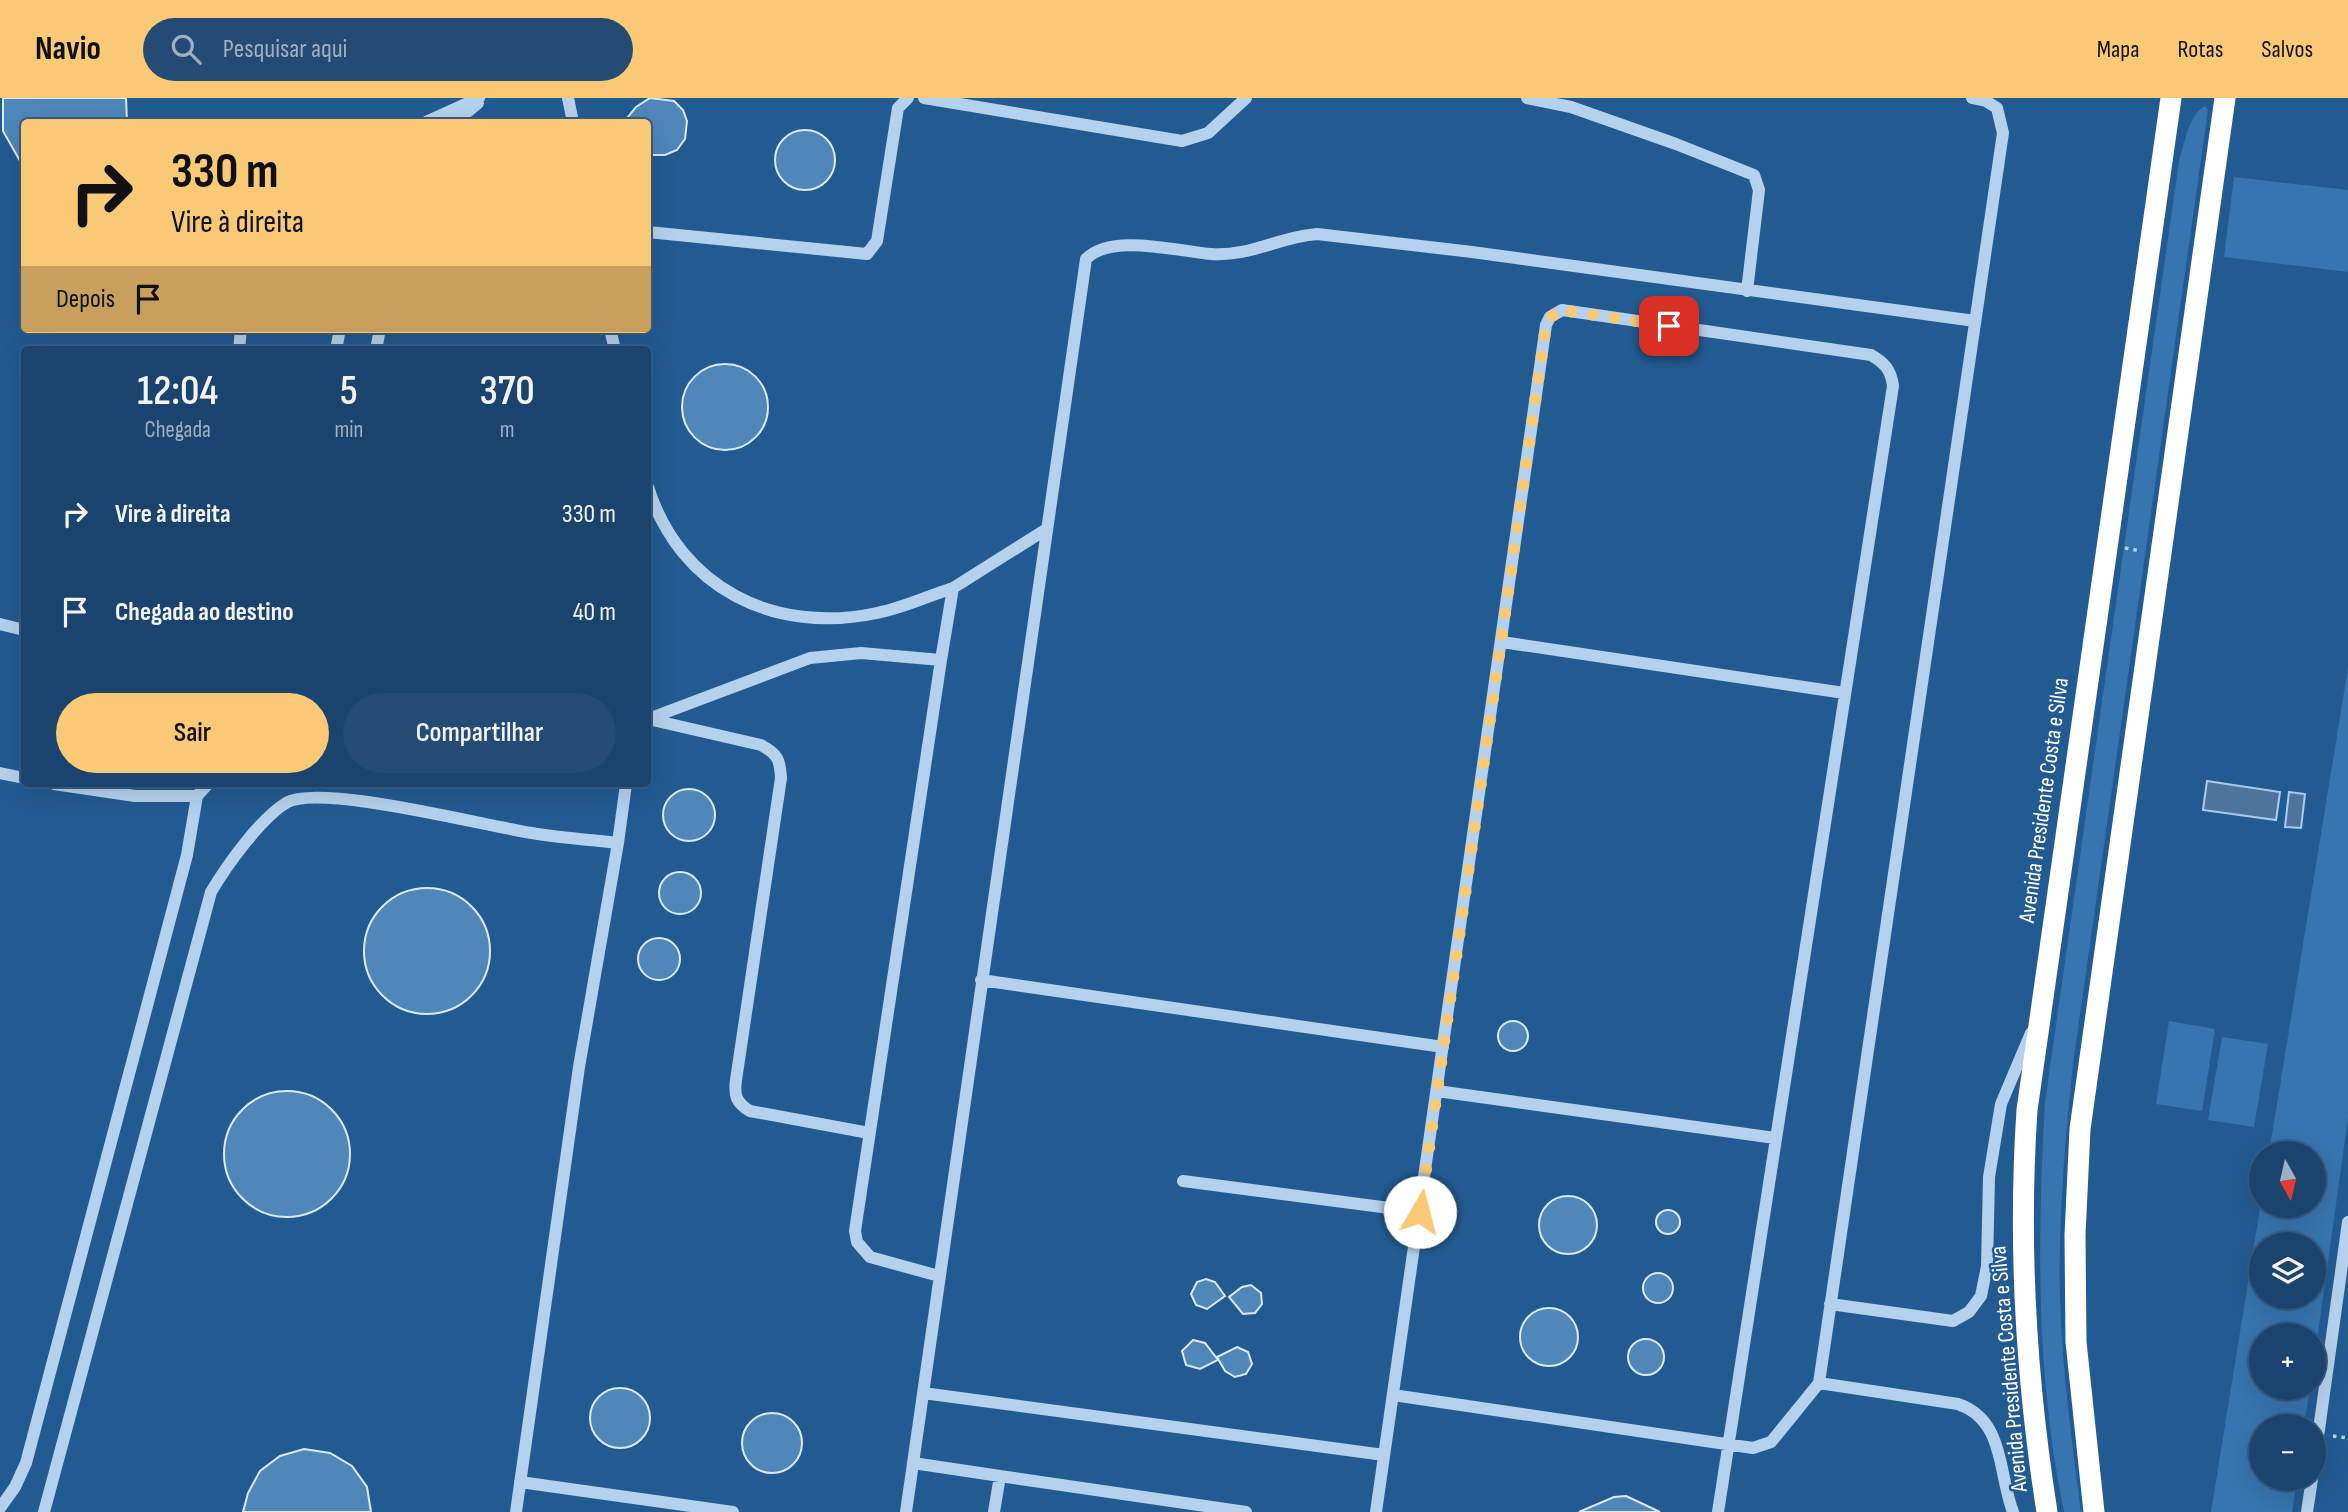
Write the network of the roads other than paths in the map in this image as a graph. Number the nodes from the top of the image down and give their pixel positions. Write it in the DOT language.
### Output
graph roads {
  1 [pos="481,98"];
  2 [pos="568,98"];
  3 [pos="908,98"];
  4 [pos="924,98"];
  5 [pos="1246,98"];
  6 [pos="1527,98"];
  7 [pos="1972,98"];
  8 [pos="2225,98"];
  9 [pos="2173,101"];
  10 [pos="433,119"];
  11 [pos="458,119"];
  12 [pos="572,119"];
  13 [pos="651,232"];
  14 [pos="1747,291"];
  15 [pos="1975,321"];
  16 [pos="651,497"];
  17 [pos="1045,530"];
  18 [pos="953,588"];
  19 [pos="0,624"];
  20 [pos="21,629"];
  21 [pos="1502,642"];
  22 [pos="941,660"];
  23 [pos="1844,693"];
  24 [pos="651,718"];
  25 [pos="651,720"];
  26 [pos="0,773"];
  27 [pos="21,777"];
  28 [pos="74,787"];
  29 [pos="205,787"];
  30 [pos="626,787"];
  31 [pos="302,791"];
  32 [pos="197,796"];
  33 [pos="618,843"];
  34 [pos="981,980"];
  35 [pos="2038,1016"];
  36 [pos="1443,1047"];
  37 [pos="1437,1091"];
  38 [pos="869,1133"];
  39 [pos="1775,1138"];
  40 [pos="1183,1181"];
  41 [pos="1420,1212"];
  42 [pos="2348,1222"];
  43 [pos="939,1276"];
  44 [pos="1830,1304"];
  45 [pos="1819,1383"];
  46 [pos="923,1393"];
  47 [pos="1393,1395"];
  48 [pos="2321,1414"];
  49 [pos="1728,1444"];
  50 [pos="1384,1455"];
  51 [pos="913,1463"];
  52 [pos="1000,1476"];
  53 [pos="520,1482"];
  54 [pos="2310,1491"];
  55 [pos="0,1508"];
  56 [pos="44,1512"];
  57 [pos="516,1512"];
  58 [pos="733,1512"];
  59 [pos="906,1512"];
  60 [pos="994,1512"];
  61 [pos="1246,1512"];
  62 [pos="1376,1512"];
  63 [pos="1718,1512"];
  64 [pos="2013,1512"];
  65 [pos="2047,1512"];
  66 [pos="2094,1512"];
  67 [pos="2307,1512"];
  1 -- 10 [label="street"];
  1 -- 11 [label="street"];
  2 -- 12 [label="street"];
  3 -- 13 [label="street"];
  4 -- 5 [label="street"];
  6 -- 14 [label="street"];
  7 -- 15 [label="street"];
  8 -- 66 [label="highway"];
  9 -- 35 [label="highway, Avenida Presidente Costa e Silva"];
  14 -- 15 [label="street"];
  14 -- 17 [label="street"];
  15 -- 44 [label="street"];
  16 -- 18 [label="street"];
  17 -- 18 [label="street"];
  17 -- 34 [label="street"];
  18 -- 22 [label="street"];
  19 -- 20 [label="street"];
  21 -- 23 [label="street"];
  21 -- 23 [label="street"];
  21 -- 36 [label="street"];
  22 -- 24 [label="street"];
  22 -- 38 [label="street"];
  23 -- 39 [label="street"];
  25 -- 38 [label="street"];
  26 -- 27 [label="street"];
  28 -- 32 [label="street"];
  29 -- 32 [label="street"];
  30 -- 33 [label="street"];
  31 -- 33 [label="street"];
  31 -- 56 [label="street"];
  32 -- 55 [label="street"];
  33 -- 53 [label="street"];
  34 -- 36 [label="street"];
  34 -- 43 [label="street"];
  35 -- 44 [label="street"];
  35 -- 65 [label="highway, Avenida Presidente Costa e Silva"];
  36 -- 37 [label="street"];
  37 -- 39 [label="street"];
  37 -- 41 [label="street"];
  38 -- 43 [label="street"];
  39 -- 49 [label="street"];
  40 -- 41 [label="street"];
  41 -- 47 [label="street"];
  42 -- 48 [label="street"];
  43 -- 46 [label="street"];
  44 -- 45 [label="street"];
  45 -- 49 [label="street"];
  45 -- 64 [label="street"];
  46 -- 50 [label="street"];
  46 -- 51 [label="street"];
  47 -- 49 [label="street"];
  47 -- 50 [label="street"];
  49 -- 63 [label="street"];
  50 -- 62 [label="street"];
  51 -- 52 [label="street"];
  51 -- 59 [label="street"];
  52 -- 60 [label="street"];
  52 -- 61 [label="street"];
  53 -- 57 [label="street"];
  53 -- 58 [label="street"];
  54 -- 67 [label="street"];
}
